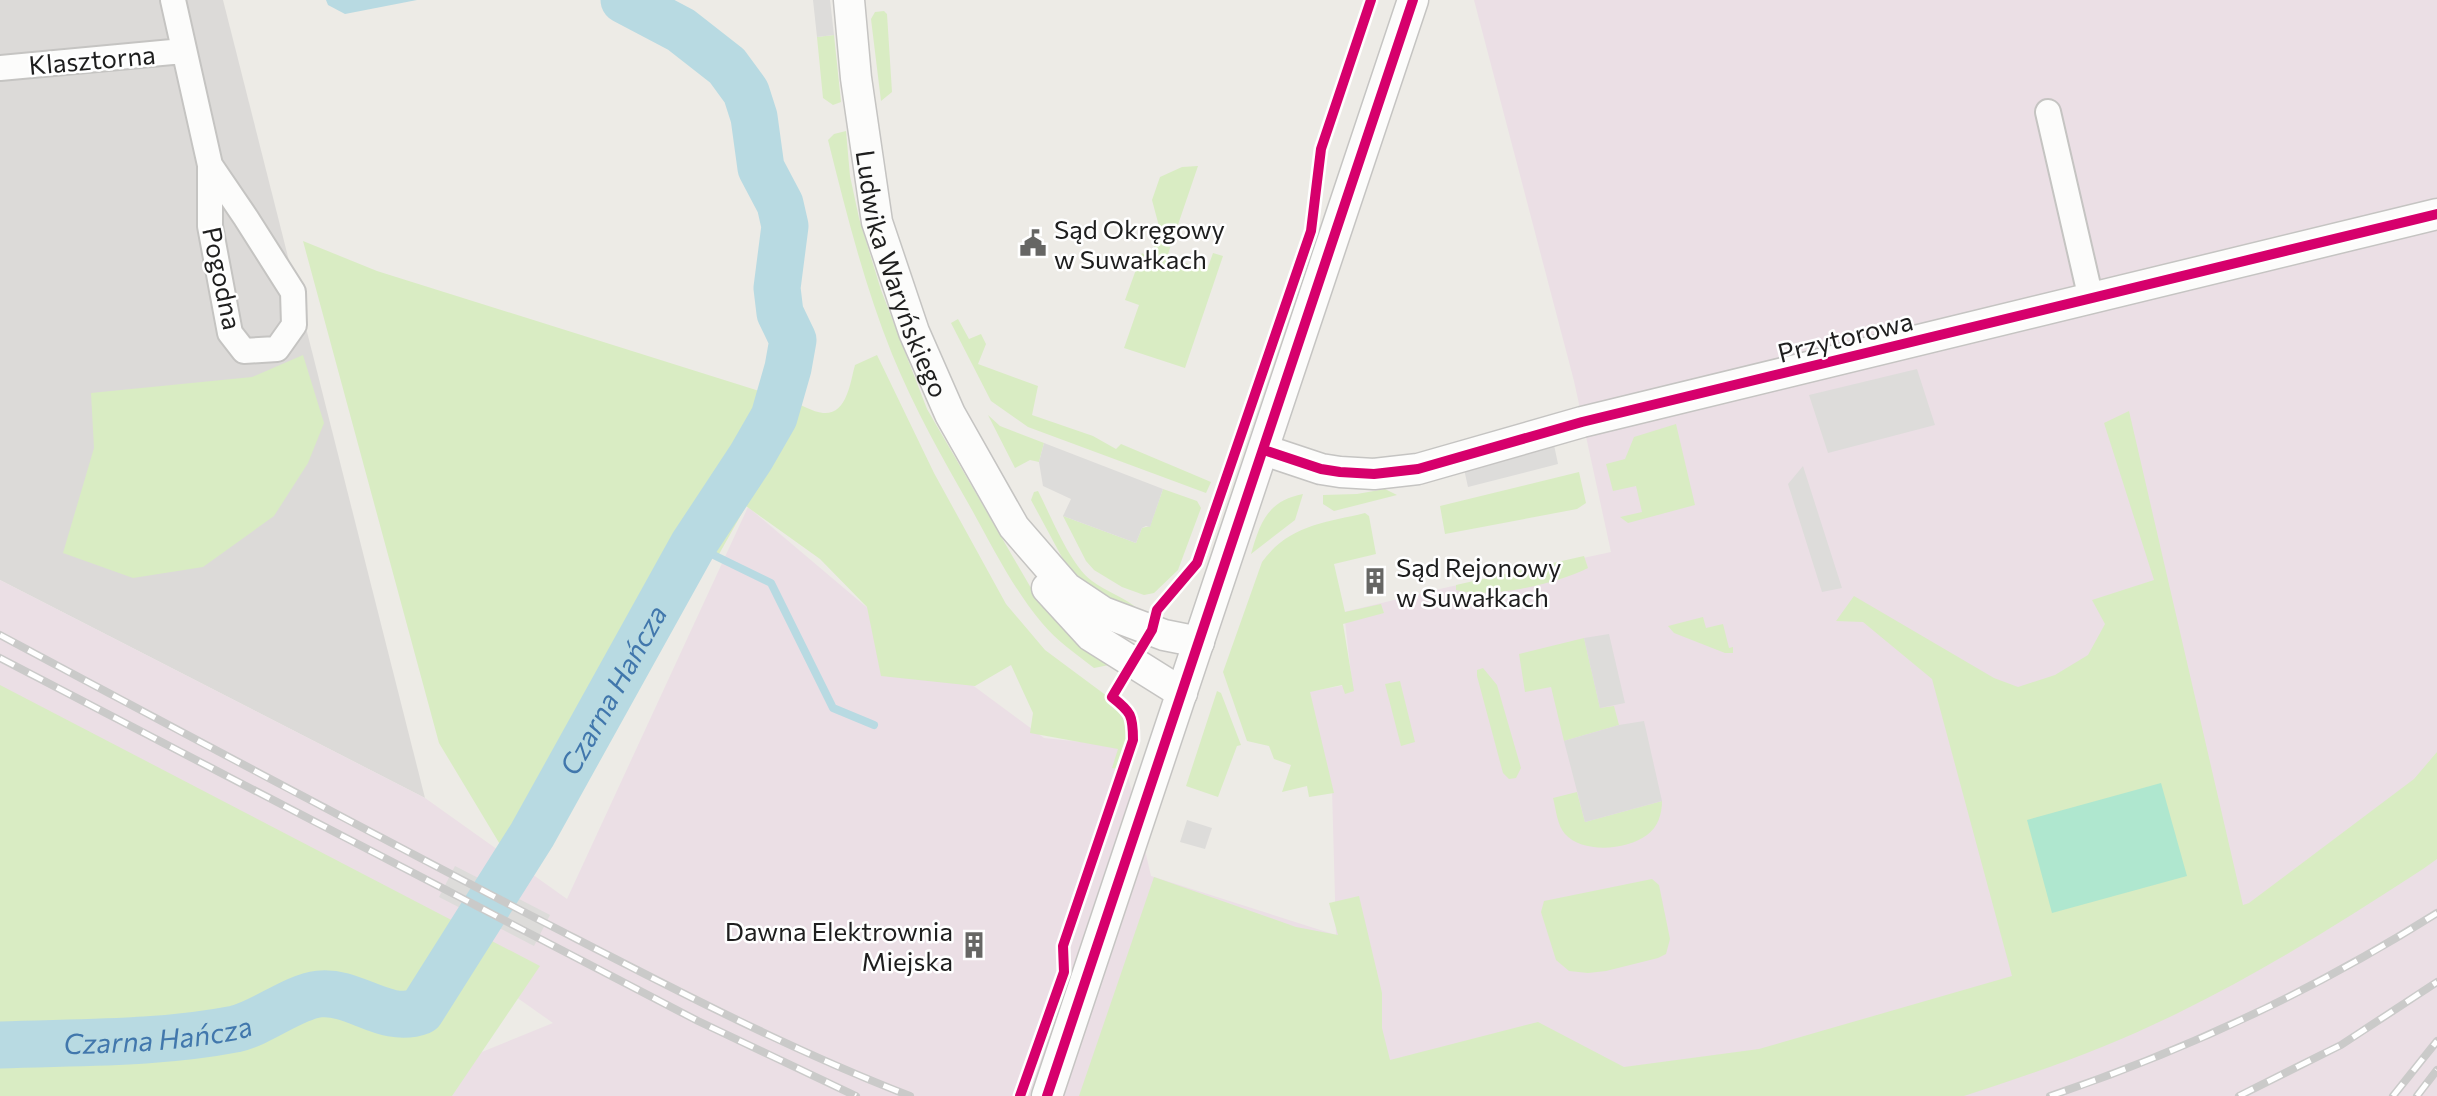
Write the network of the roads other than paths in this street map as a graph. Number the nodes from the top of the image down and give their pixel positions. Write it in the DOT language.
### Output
graph roads {
  1 [pos="173,0"];
  2 [pos="849,0"];
  3 [pos="1413,0"];
  4 [pos="183,51"];
  5 [pos="0,68"];
  6 [pos="2048,112"];
  7 [pos="210,165"];
  8 [pos="2437,214"];
  9 [pos="2091,299"];
  10 [pos="1264,450"];
  11 [pos="1014,527"];
  12 [pos="1199,642"];
  13 [pos="1182,693"];
  14 [pos="1047,1096"];
  1 -- 4 [label="street, Pogodna"];
  2 -- 11 [label="street, Ludwika Waryńskiego"];
  3 -- 10 [label="street"];
  4 -- 5 [label="street, Klasztorna"];
  4 -- 7 [label="street, Pogodna"];
  6 -- 9 [label="street"];
  7 -- 7 [label="street, Pogodna"];
  8 -- 9 [label="street, Przytorowa"];
  9 -- 10 [label="street, Przytorowa"];
  10 -- 12 [label="street"];
  11 -- 12 [label="street, Ludwika Waryńskiego"];
  11 -- 13 [label="street, Ludwika Waryńskiego"];
  12 -- 13 [label="street"];
  13 -- 14 [label="street"];
}
